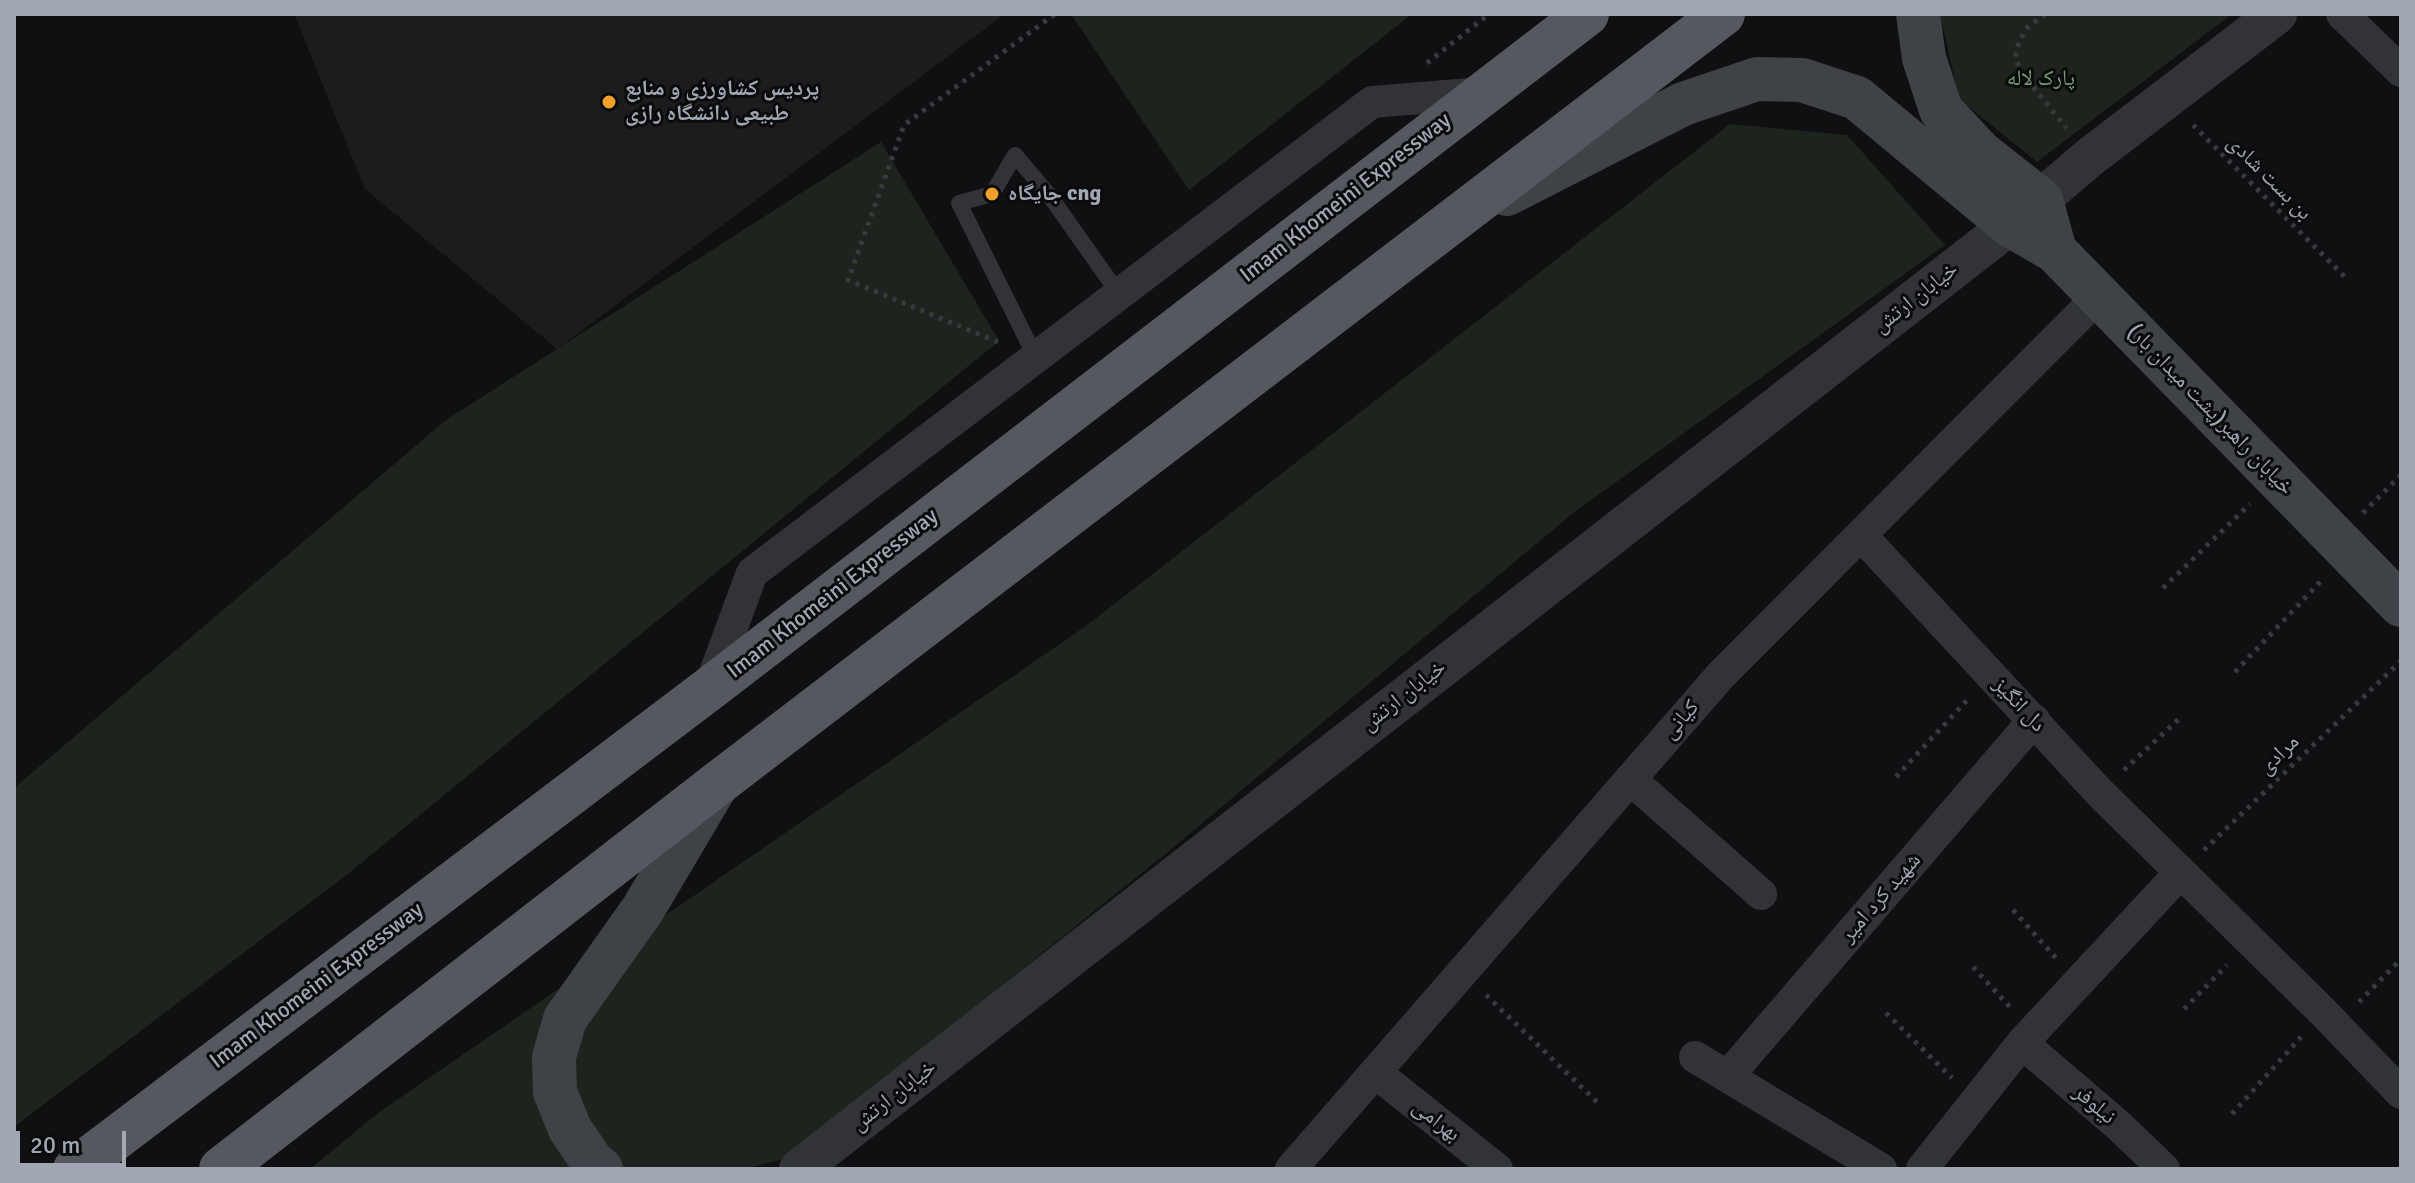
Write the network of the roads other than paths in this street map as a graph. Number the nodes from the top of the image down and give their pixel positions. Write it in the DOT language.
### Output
graph roads {
  1 [pos="1587,14"];
  2 [pos="1723,14"];
  3 [pos="1918,14"];
  4 [pos="2277,14"];
  5 [pos="2342,14"];
  6 [pos="2401,71"];
  7 [pos="1483,93"];
  8 [pos="2025,212"];
  9 [pos="1455,220"];
  10 [pos="1119,294"];
  11 [pos="2099,296"];
  12 [pos="1036,358"];
  13 [pos="1861,535"];
  14 [pos="2401,605"];
  15 [pos="709,689"];
  16 [pos="2034,720"];
  17 [pos="1630,779"];
  18 [pos="717,784"];
  19 [pos="2180,873"];
  20 [pos="1761,894"];
  21 [pos="2028,1037"];
  22 [pos="1695,1057"];
  23 [pos="1376,1073"];
  24 [pos="1728,1076"];
  25 [pos="2401,1093"];
  26 [pos="568,1149"];
  27 [pos="75,1169"];
  28 [pos="221,1169"];
  29 [pos="601,1169"];
  30 [pos="799,1169"];
  31 [pos="1291,1169"];
  32 [pos="1497,1169"];
  33 [pos="1881,1169"];
  34 [pos="1922,1169"];
  35 [pos="2164,1169"];
  1 -- 7 [label="highway, Imam Khomeini Expressway"];
  2 -- 9 [label="highway"];
  3 -- 8 [label="main road"];
  4 -- 8 [label="street, خیابان ارتش"];
  5 -- 6 [label="street"];
  7 -- 10 [label="street"];
  7 -- 15 [label="highway, Imam Khomeini Expressway"];
  8 -- 9 [label="main road"];
  8 -- 11 [label="main road, خیابان راهبر(پشت میدان بار)"];
  8 -- 30 [label="street, خیابان ارتش"];
  9 -- 18 [label="highway"];
  10 -- 12 [label="street"];
  10 -- 12 [label="lane"];
  11 -- 13 [label="street, کیانی"];
  11 -- 14 [label="main road, خیابان راهبر(پشت میدان بار)"];
  12 -- 15 [label="street"];
  13 -- 16 [label="street, دل انگیز"];
  13 -- 17 [label="street, کیانی"];
  15 -- 27 [label="highway, Imam Khomeini Expressway"];
  16 -- 19 [label="street, دل انگیز"];
  16 -- 24 [label="street, شهید کرد امیر"];
  17 -- 20 [label="street"];
  17 -- 23 [label="street, کیانی"];
  18 -- 26 [label="main road"];
  18 -- 28 [label="highway"];
  19 -- 21 [label="street"];
  19 -- 25 [label="street, دل انگیز"];
  21 -- 34 [label="street"];
  21 -- 35 [label="street, نیلوفر"];
  22 -- 24 [label="street"];
  23 -- 31 [label="street, کیانی"];
  23 -- 32 [label="street, بهرامی"];
  24 -- 33 [label="street"];
  26 -- 29 [label="main road"];
}
